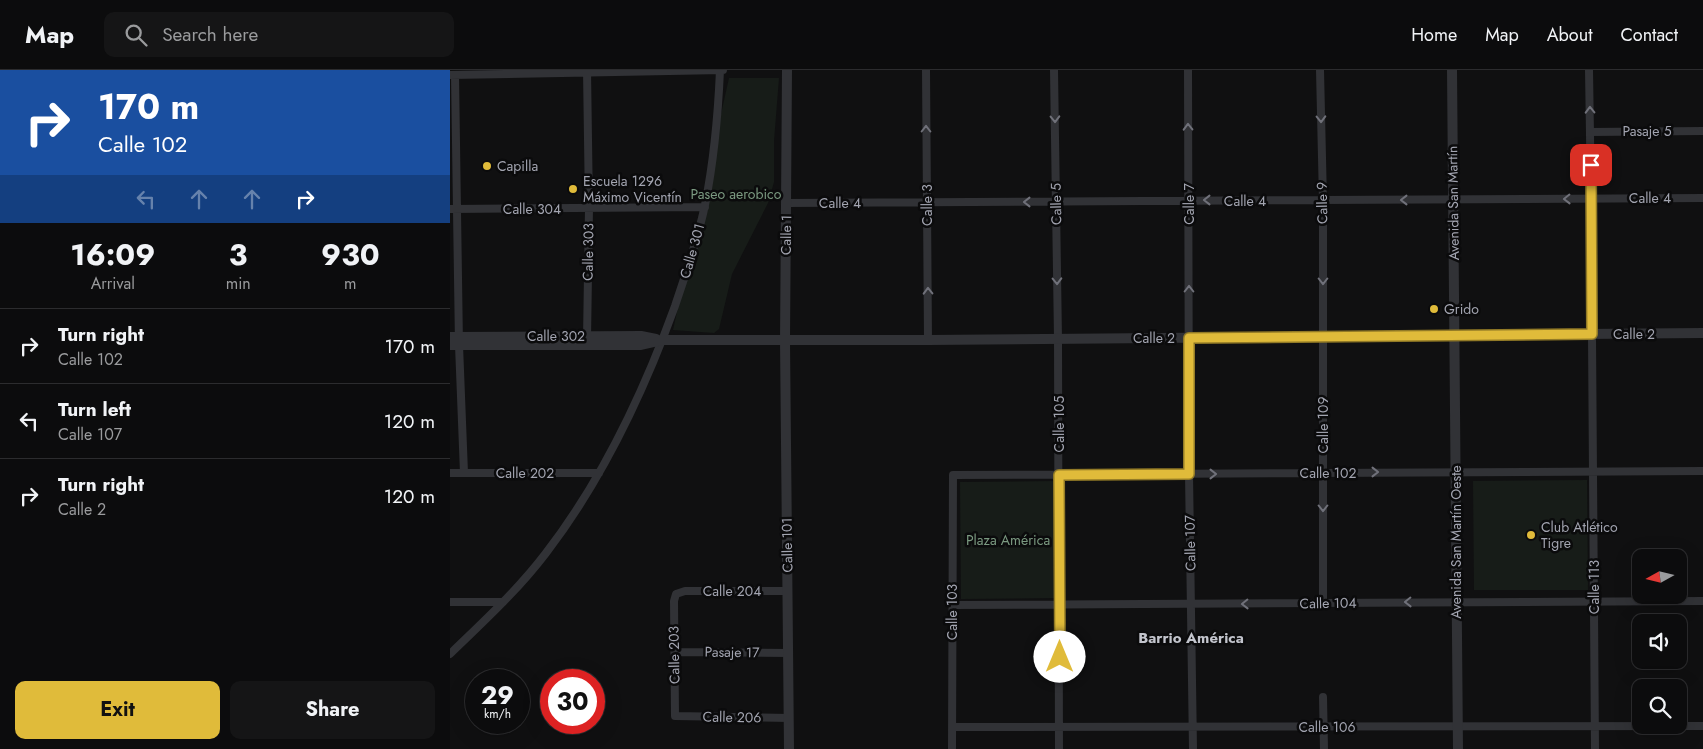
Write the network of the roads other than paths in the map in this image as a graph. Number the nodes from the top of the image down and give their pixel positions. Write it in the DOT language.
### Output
graph roads {
  1 [pos="721,70"];
  2 [pos="787,70"];
  3 [pos="926,70"];
  4 [pos="1054,70"];
  5 [pos="1188,70"];
  6 [pos="1320,70"];
  7 [pos="1452,70"];
  8 [pos="1589,70"];
  9 [pos="587,71"];
  10 [pos="453,75"];
  11 [pos="1703,131"];
  12 [pos="1590,132"];
  13 [pos="1703,198"];
  14 [pos="1591,199"];
  15 [pos="1189,200"];
  16 [pos="1453,200"];
  17 [pos="1056,201"];
  18 [pos="1323,201"];
  19 [pos="926,202"];
  20 [pos="786,203"];
  21 [pos="705,207"];
  22 [pos="589,208"];
  23 [pos="454,209"];
  24 [pos="1703,333"];
  25 [pos="1592,334"];
  26 [pos="1323,336"];
  27 [pos="1455,336"];
  28 [pos="1189,338"];
  29 [pos="1058,339"];
  30 [pos="587,340"];
  31 [pos="662,340"];
  32 [pos="928,340"];
  33 [pos="455,341"];
  34 [pos="784,341"];
  35 [pos="1593,471"];
  36 [pos="1703,471"];
  37 [pos="1456,472"];
  38 [pos="450,473"];
  39 [pos="464,473"];
  40 [pos="599,473"];
  41 [pos="1323,473"];
  42 [pos="1189,474"];
  43 [pos="953,475"];
  44 [pos="1059,475"];
  45 [pos="788,591"];
  46 [pos="676,594"];
  47 [pos="1594,601"];
  48 [pos="1703,601"];
  49 [pos="450,602"];
  50 [pos="503,602"];
  51 [pos="1457,602"];
  52 [pos="1323,603"];
  53 [pos="952,605"];
  54 [pos="1060,605"];
  55 [pos="1191,605"];
  56 [pos="675,652"];
  57 [pos="789,653"];
  58 [pos="450,654"];
  59 [pos="1323,697"];
  60 [pos="675,716"];
  61 [pos="789,718"];
  62 [pos="1458,725"];
  63 [pos="1595,725"];
  64 [pos="1703,726"];
  65 [pos="952,727"];
  66 [pos="1059,727"];
  67 [pos="1193,727"];
  68 [pos="1324,727"];
  69 [pos="789,749"];
  70 [pos="952,749"];
  71 [pos="1059,749"];
  72 [pos="1193,749"];
  73 [pos="1324,749"];
  74 [pos="1458,749"];
  75 [pos="1595,749"];
  1 -- 9 [label="street"];
  1 -- 21 [label="street, Calle 301"];
  2 -- 20 [label="street, Calle 1"];
  19 -- 3 [label="street, Calle 3, one-way"];
  4 -- 17 [label="street, Calle 5, one-way"];
  15 -- 5 [label="street, Calle 7, one-way"];
  6 -- 18 [label="street, Calle 9, one-way"];
  7 -- 16 [label="street, Avenida San Martín"];
  12 -- 8 [label="street, Calle 113, one-way"];
  9 -- 10 [label="street"];
  9 -- 22 [label="street, Calle 303"];
  10 -- 23 [label="street"];
  11 -- 12 [label="street, Pasaje 5"];
  12 -- 14 [label="street, Calle 113"];
  13 -- 14 [label="street, Calle 4"];
  14 -- 16 [label="street, Calle 4, one-way"];
  14 -- 25 [label="street, Calle 113"];
  15 -- 17 [label="street, Calle 4"];
  18 -- 15 [label="street, Calle 4, one-way"];
  28 -- 15 [label="street, Calle 7, one-way"];
  16 -- 18 [label="street, Calle 4, one-way"];
  16 -- 27 [label="street, Avenida San Martín"];
  17 -- 19 [label="street, Calle 4, one-way"];
  17 -- 29 [label="street, Calle 5, one-way"];
  18 -- 26 [label="street, Calle 9, one-way"];
  19 -- 20 [label="street, Calle 4"];
  32 -- 19 [label="street, Calle 3, one-way"];
  20 -- 34 [label="street, Calle 1"];
  21 -- 22 [label="street, Calle 304"];
  21 -- 31 [label="street, Calle 301"];
  22 -- 23 [label="street, Calle 304"];
  22 -- 30 [label="street, Calle 303"];
  23 -- 33 [label="street"];
  24 -- 25 [label="street, Calle 2"];
  25 -- 27 [label="street, Calle 2"];
  25 -- 35 [label="street, Calle 113"];
  26 -- 27 [label="street, Calle 2"];
  26 -- 28 [label="street, Calle 2"];
  26 -- 41 [label="street, Calle 109"];
  27 -- 37 [label="street, Avenida San Martín Oeste"];
  28 -- 29 [label="street, Calle 2"];
  28 -- 42 [label="street, Calle 107"];
  29 -- 32 [label="street, Calle 2"];
  29 -- 44 [label="street, Calle 105"];
  30 -- 31 [label="street, Calle 302"];
  30 -- 33 [label="street, Calle 302"];
  31 -- 34 [label="street, Calle 302"];
  31 -- 40 [label="street, Calle 301"];
  32 -- 34 [label="street, Calle 2"];
  33 -- 39 [label="street"];
  34 -- 45 [label="street, Calle 101"];
  35 -- 36 [label="street, Calle 102"];
  35 -- 37 [label="street, Calle 102"];
  35 -- 47 [label="street, Calle 113"];
  41 -- 37 [label="street, Calle 102, one-way"];
  37 -- 51 [label="street, Avenida San Martín Oeste"];
  38 -- 39 [label="street, Calle 202"];
  39 -- 40 [label="street, Calle 202"];
  40 -- 50 [label="street, Calle 301"];
  42 -- 41 [label="street, Calle 102, one-way"];
  41 -- 52 [label="street, Calle 109, one-way"];
  42 -- 44 [label="street, Calle 102"];
  42 -- 55 [label="street, Calle 107"];
  43 -- 44 [label="street, Calle 102"];
  43 -- 53 [label="street, Calle 103"];
  44 -- 54 [label="street, Calle 105"];
  45 -- 46 [label="street, Calle 204"];
  45 -- 57 [label="street, Calle 101"];
  46 -- 56 [label="street, Calle 203"];
  47 -- 48 [label="street, Calle 104"];
  47 -- 51 [label="street, Calle 104"];
  47 -- 63 [label="street, Calle 113"];
  49 -- 50 [label="street"];
  50 -- 58 [label="street, Calle 301"];
  51 -- 52 [label="street, Calle 104, one-way"];
  51 -- 62 [label="street, Avenida San Martín Oeste"];
  52 -- 55 [label="street, Calle 104, one-way"];
  53 -- 54 [label="street, Calle 104"];
  53 -- 65 [label="street, Calle 103"];
  54 -- 55 [label="street, Calle 104"];
  54 -- 66 [label="street, Calle 105"];
  55 -- 67 [label="street, Calle 107"];
  56 -- 57 [label="street, Pasaje 17"];
  56 -- 60 [label="street, Calle 203"];
  57 -- 61 [label="street, Calle 101"];
  59 -- 68 [label="street"];
  60 -- 61 [label="street, Calle 206"];
  61 -- 69 [label="street, Calle 101"];
  62 -- 63 [label="street, Calle 106"];
  62 -- 68 [label="street, Calle 106"];
  62 -- 74 [label="street, Avenida San Martín Oeste"];
  63 -- 64 [label="street, Calle 106"];
  63 -- 75 [label="street, Calle 113"];
  65 -- 66 [label="street, Calle 106"];
  65 -- 70 [label="street, Calle 103"];
  66 -- 67 [label="street, Calle 106"];
  66 -- 71 [label="street, Calle 105"];
  67 -- 68 [label="street, Calle 106"];
  67 -- 72 [label="street, Calle 107"];
  68 -- 73 [label="street"];
}
